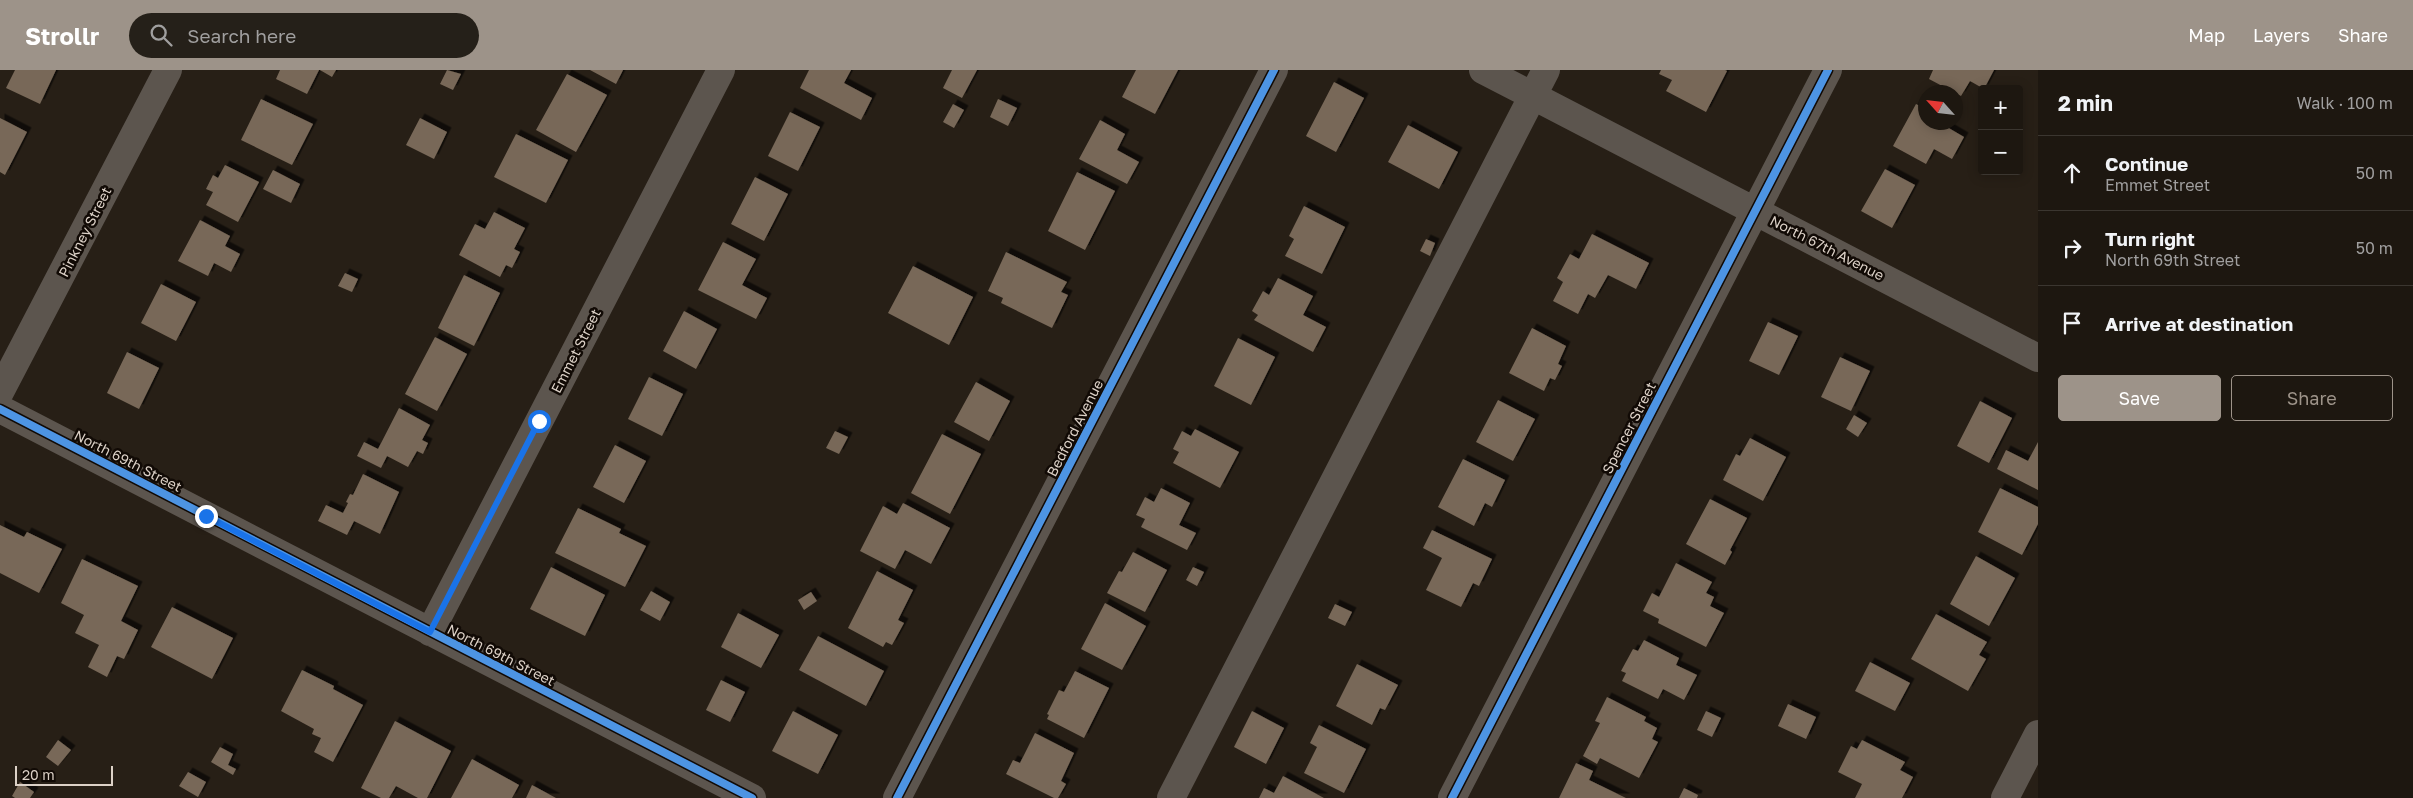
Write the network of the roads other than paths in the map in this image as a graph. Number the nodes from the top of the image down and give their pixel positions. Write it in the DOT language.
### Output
graph roads {
  1 [pos="168,70"];
  2 [pos="721,70"];
  3 [pos="1274,70"];
  4 [pos="1483,70"];
  5 [pos="1546,70"];
  6 [pos="1828,70"];
  7 [pos="1533,96"];
  8 [pos="1755,211"];
  9 [pos="2038,358"];
  10 [pos="0,392"];
  11 [pos="0,409"];
  12 [pos="430,632"];
  13 [pos="2038,734"];
  14 [pos="752,798"];
  15 [pos="897,798"];
  16 [pos="1171,798"];
  17 [pos="1452,798"];
  18 [pos="2005,798"];
  1 -- 10 [label="street, Pinkney Street"];
  2 -- 12 [label="street, Emmet Street"];
  3 -- 15 [label="street, Bedford Avenue"];
  4 -- 7 [label="street, North 67th Avenue"];
  5 -- 7 [label="street"];
  6 -- 8 [label="street, Spencer Street"];
  7 -- 8 [label="street, North 67th Avenue"];
  7 -- 16 [label="street"];
  8 -- 9 [label="street, North 67th Avenue"];
  8 -- 17 [label="street, Spencer Street"];
  11 -- 12 [label="street, North 69th Street"];
  12 -- 14 [label="street, North 69th Street"];
  13 -- 18 [label="street"];
}
